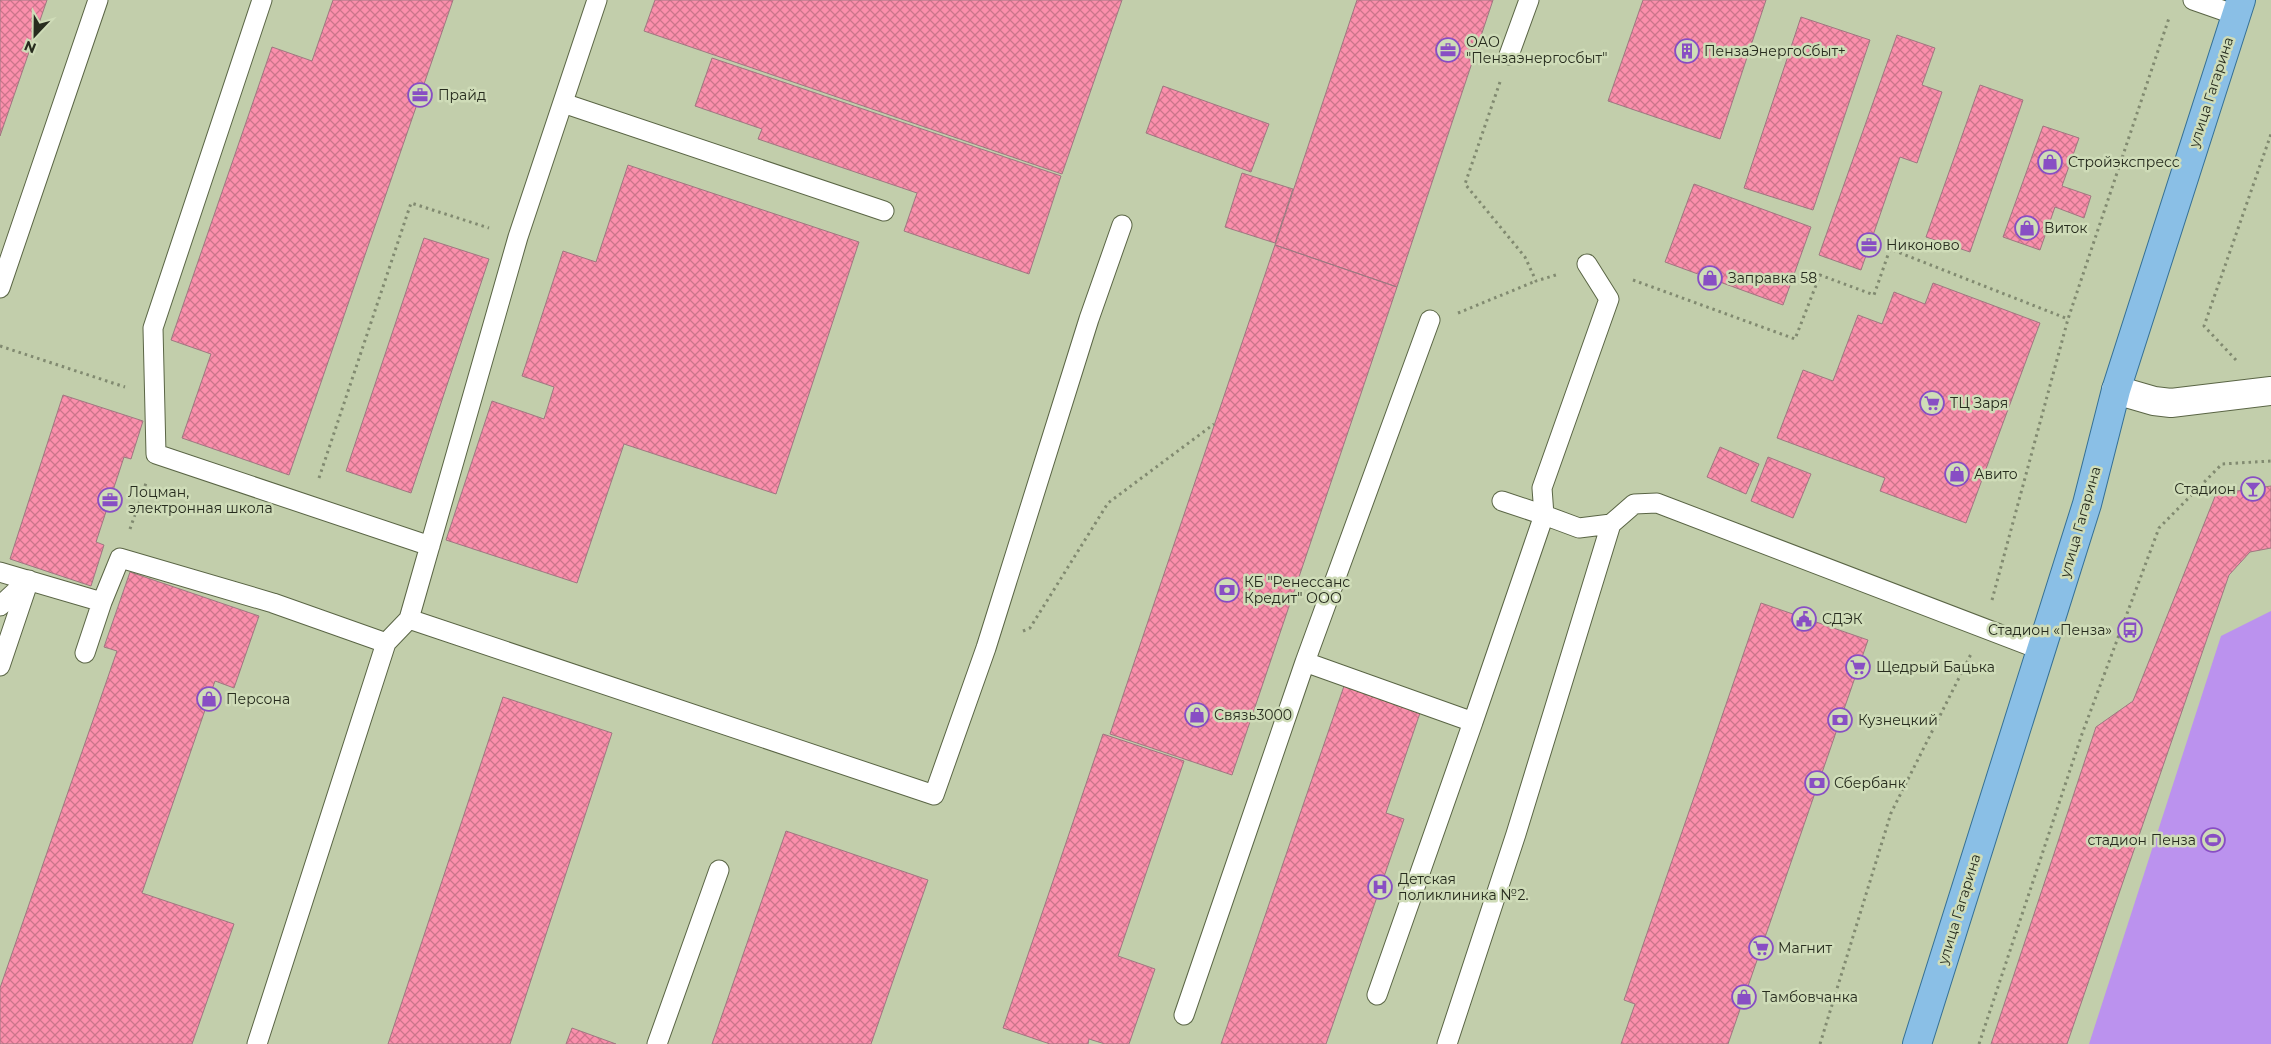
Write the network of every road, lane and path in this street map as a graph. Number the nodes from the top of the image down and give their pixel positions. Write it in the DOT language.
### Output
graph roads {
  1 [pos="98,0"];
  2 [pos="262,0"];
  3 [pos="597,0"];
  4 [pos="1529,0"];
  5 [pos="2193,0"];
  6 [pos="2239,7"];
  7 [pos="2172,9"];
  8 [pos="1509,55"];
  9 [pos="563,103"];
  10 [pos="2271,134"];
  11 [pos="884,211"];
  12 [pos="1122,225"];
  13 [pos="518,237"];
  14 [pos="1587,264"];
  15 [pos="1536,282"];
  16 [pos="0,288"];
  17 [pos="2068,319"];
  18 [pos="1430,320"];
  19 [pos="0,346"];
  20 [pos="2242,367"];
  21 [pos="2116,390"];
  22 [pos="2271,391"];
  23 [pos="156,397"];
  24 [pos="1214,424"];
  25 [pos="156,454"];
  26 [pos="2271,461"];
  27 [pos="1502,501"];
  28 [pos="310,505"];
  29 [pos="1544,515"];
  30 [pos="1611,524"];
  31 [pos="430,546"];
  32 [pos="120,558"];
  33 [pos="0,572"];
  34 [pos="29,580"];
  35 [pos="102,602"];
  36 [pos="0,606"];
  37 [pos="409,619"];
  38 [pos="1984,627"];
  39 [pos="386,643"];
  40 [pos="986,648"];
  41 [pos="2041,650"];
  42 [pos="85,654"];
  43 [pos="1306,662"];
  44 [pos="0,666"];
  45 [pos="1473,722"];
  46 [pos="719,870"];
  47 [pos="1377,995"];
  48 [pos="1184,1015"];
  49 [pos="257,1044"];
  50 [pos="656,1044"];
  51 [pos="1447,1044"];
  52 [pos="1820,1044"];
  53 [pos="1917,1044"];
  54 [pos="1979,1044"];
  1 -- 16 [label="lane"];
  2 -- 23 [label="lane"];
  3 -- 9 [label="lane"];
  4 -- 8 [label="lane"];
  5 -- 6 [label="lane"];
  6 -- 21 [label="main road, улица Гагарина"];
  7 -- 17 [label="path"];
  8 -- 15 [label="path"];
  9 -- 11 [label="lane"];
  9 -- 13 [label="lane"];
  10 -- 20 [label="path"];
  12 -- 40 [label="lane"];
  13 -- 28 [label="path"];
  13 -- 31 [label="lane"];
  14 -- 15 [label="path"];
  14 -- 17 [label="path"];
  14 -- 29 [label="lane"];
  15 -- 18 [label="path"];
  17 -- 38 [label="path"];
  18 -- 43 [label="lane"];
  19 -- 23 [label="path"];
  21 -- 22 [label="main road"];
  21 -- 41 [label="main road, улица Гагарина"];
  23 -- 25 [label="lane"];
  24 -- 40 [label="path"];
  25 -- 28 [label="lane"];
  25 -- 32 [label="path"];
  26 -- 54 [label="path"];
  27 -- 29 [label="lane"];
  28 -- 31 [label="lane"];
  29 -- 30 [label="lane"];
  29 -- 45 [label="lane"];
  30 -- 38 [label="lane"];
  30 -- 51 [label="lane"];
  31 -- 37 [label="lane"];
  32 -- 35 [label="lane"];
  32 -- 39 [label="lane"];
  33 -- 34 [label="lane"];
  34 -- 35 [label="lane"];
  34 -- 36 [label="lane"];
  34 -- 44 [label="lane"];
  35 -- 42 [label="lane"];
  37 -- 39 [label="lane"];
  37 -- 40 [label="lane"];
  38 -- 41 [label="lane"];
  38 -- 52 [label="path"];
  39 -- 49 [label="lane"];
  41 -- 53 [label="main road, улица Гагарина"];
  43 -- 45 [label="lane"];
  43 -- 48 [label="lane"];
  45 -- 47 [label="lane"];
  46 -- 50 [label="lane"];
}
